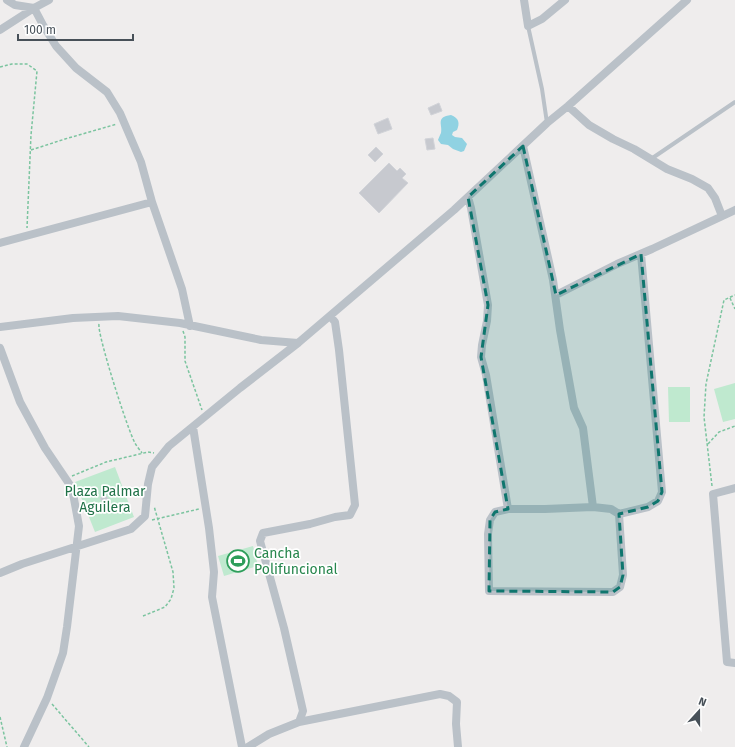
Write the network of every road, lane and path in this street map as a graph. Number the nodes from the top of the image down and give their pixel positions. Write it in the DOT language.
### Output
graph roads {
  1 [pos="7,0"];
  2 [pos="49,0"];
  3 [pos="524,0"];
  4 [pos="565,0"];
  5 [pos="687,0"];
  6 [pos="34,8"];
  7 [pos="528,26"];
  8 [pos="0,30"];
  9 [pos="0,67"];
  10 [pos="735,102"];
  11 [pos="568,106"];
  12 [pos="123,122"];
  13 [pos="547,123"];
  14 [pos="523,146"];
  15 [pos="31,150"];
  16 [pos="651,159"];
  17 [pos="468,197"];
  18 [pos="152,202"];
  19 [pos="735,210"];
  20 [pos="722,216"];
  21 [pos="26,236"];
  22 [pos="0,243"];
  23 [pos="641,254"];
  24 [pos="556,295"];
  25 [pos="735,295"];
  26 [pos="730,297"];
  27 [pos="735,309"];
  28 [pos="330,316"];
  29 [pos="101,317"];
  30 [pos="180,323"];
  31 [pos="190,326"];
  32 [pos="0,327"];
  33 [pos="298,343"];
  34 [pos="0,348"];
  35 [pos="205,416"];
  36 [pos="735,426"];
  37 [pos="193,427"];
  38 [pos="708,444"];
  39 [pos="142,453"];
  40 [pos="162,454"];
  41 [pos="65,479"];
  42 [pos="735,488"];
  43 [pos="147,494"];
  44 [pos="713,494"];
  45 [pos="593,507"];
  46 [pos="205,508"];
  47 [pos="508,509"];
  48 [pos="619,514"];
  49 [pos="158,518"];
  50 [pos="152,520"];
  51 [pos="77,546"];
  52 [pos="0,572"];
  53 [pos="143,616"];
  54 [pos="735,663"];
  55 [pos="47,698"];
  56 [pos="0,717"];
  57 [pos="299,722"];
  58 [pos="6,747"];
  59 [pos="24,747"];
  60 [pos="89,747"];
  61 [pos="242,747"];
  62 [pos="248,747"];
  63 [pos="458,747"];
  1 -- 6 [label="street"];
  2 -- 6 [label="street"];
  3 -- 7 [label="street"];
  4 -- 7 [label="street"];
  5 -- 11 [label="street"];
  6 -- 8 [label="street"];
  6 -- 12 [label="street"];
  7 -- 13 [label="lane"];
  9 -- 15 [label="path"];
  10 -- 16 [label="lane"];
  11 -- 13 [label="street"];
  11 -- 16 [label="street"];
  12 -- 15 [label="path"];
  12 -- 18 [label="street"];
  13 -- 14 [label="street"];
  14 -- 17 [label="street"];
  14 -- 24 [label="street"];
  15 -- 21 [label="path"];
  16 -- 20 [label="street"];
  17 -- 28 [label="street"];
  17 -- 47 [label="street"];
  18 -- 21 [label="street"];
  18 -- 31 [label="street"];
  19 -- 20 [label="street"];
  20 -- 23 [label="street"];
  21 -- 22 [label="street"];
  23 -- 24 [label="street"];
  23 -- 48 [label="street"];
  24 -- 45 [label="street"];
  25 -- 26 [label="path"];
  26 -- 27 [label="path"];
  26 -- 38 [label="path"];
  28 -- 33 [label="street"];
  28 -- 57 [label="street"];
  29 -- 30 [label="street"];
  29 -- 32 [label="street"];
  29 -- 39 [label="path"];
  30 -- 31 [label="street"];
  30 -- 35 [label="path"];
  31 -- 33 [label="street"];
  33 -- 35 [label="street"];
  34 -- 41 [label="street"];
  35 -- 37 [label="street"];
  36 -- 38 [label="path"];
  37 -- 40 [label="street"];
  37 -- 46 [label="street"];
  38 -- 44 [label="path"];
  39 -- 40 [label="path"];
  39 -- 41 [label="path"];
  40 -- 43 [label="street"];
  41 -- 51 [label="street"];
  42 -- 44 [label="street"];
  43 -- 49 [label="path"];
  43 -- 51 [label="street"];
  44 -- 54 [label="street"];
  45 -- 47 [label="street"];
  45 -- 48 [label="street"];
  46 -- 49 [label="path"];
  46 -- 61 [label="street"];
  47 -- 48 [label="street"];
  49 -- 50 [label="path"];
  49 -- 53 [label="path"];
  51 -- 52 [label="street"];
  51 -- 55 [label="street"];
  55 -- 59 [label="street"];
  55 -- 60 [label="path"];
  56 -- 58 [label="path"];
  57 -- 62 [label="street"];
  57 -- 63 [label="street"];
}
